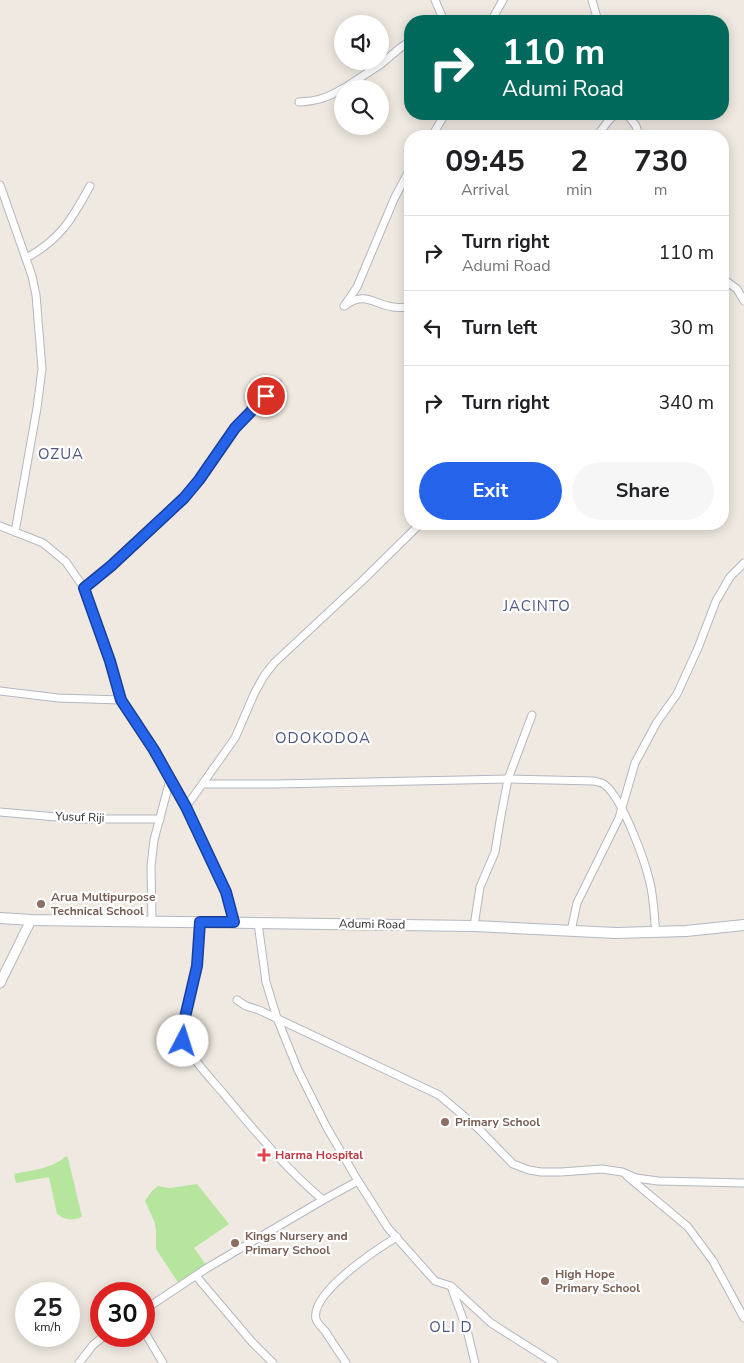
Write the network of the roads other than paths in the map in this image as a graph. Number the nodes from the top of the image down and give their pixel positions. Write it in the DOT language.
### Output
graph roads {
  1 [pos="436,0"];
  2 [pos="503,0"];
  3 [pos="592,0"];
  4 [pos="442,15"];
  5 [pos="494,15"];
  6 [pos="596,15"];
  7 [pos="404,45"];
  8 [pos="357,80"];
  9 [pos="334,94"];
  10 [pos="299,102"];
  11 [pos="404,180"];
  12 [pos="0,185"];
  13 [pos="90,186"];
  14 [pos="26,258"];
  15 [pos="729,283"];
  16 [pos="744,300"];
  17 [pos="404,307"];
  18 [pos="278,383"];
  19 [pos="0,526"];
  20 [pos="414,530"];
  21 [pos="15,532"];
  22 [pos="744,563"];
  23 [pos="84,588"];
  24 [pos="0,691"];
  25 [pos="121,700"];
  26 [pos="532,715"];
  27 [pos="508,779"];
  28 [pos="170,780"];
  29 [pos="203,784"];
  30 [pos="186,807"];
  31 [pos="622,807"];
  32 [pos="0,812"];
  33 [pos="160,819"];
  34 [pos="0,918"];
  35 [pos="30,920"];
  36 [pos="152,921"];
  37 [pos="200,922"];
  38 [pos="234,922"];
  39 [pos="258,923"];
  40 [pos="744,925"];
  41 [pos="474,926"];
  42 [pos="571,931"];
  43 [pos="656,933"];
  44 [pos="0,983"];
  45 [pos="236,1000"];
  46 [pos="277,1018"];
  47 [pos="622,1172"];
  48 [pos="358,1181"];
  49 [pos="744,1183"];
  50 [pos="323,1200"];
  51 [pos="397,1237"];
  52 [pos="196,1276"];
  53 [pos="451,1286"];
  54 [pos="155,1303"];
  55 [pos="744,1318"];
  56 [pos="91,1347"];
  57 [pos="154,1347"];
  58 [pos="79,1363"];
  59 [pos="163,1363"];
  60 [pos="273,1363"];
  61 [pos="346,1363"];
  62 [pos="475,1363"];
  63 [pos="554,1363"];
  1 -- 4 [label="street"];
  2 -- 5 [label="street"];
  3 -- 6 [label="street"];
  7 -- 8 [label="street"];
  9 -- 10 [label="street"];
  11 -- 17 [label="street"];
  12 -- 14 [label="street"];
  13 -- 14 [label="street"];
  14 -- 21 [label="street"];
  15 -- 16 [label="street"];
  18 -- 23 [label="street"];
  19 -- 21 [label="street"];
  20 -- 29 [label="street"];
  21 -- 23 [label="street"];
  22 -- 31 [label="street"];
  23 -- 25 [label="street"];
  24 -- 25 [label="street"];
  25 -- 28 [label="street"];
  26 -- 27 [label="street"];
  27 -- 29 [label="street"];
  27 -- 31 [label="street"];
  27 -- 41 [label="street"];
  28 -- 30 [label="street"];
  28 -- 33 [label="street"];
  29 -- 30 [label="street"];
  30 -- 38 [label="street"];
  31 -- 42 [label="street"];
  31 -- 43 [label="street"];
  32 -- 33 [label="street, Yusuf Riji"];
  33 -- 36 [label="street"];
  34 -- 35 [label="main road, Adumi Road"];
  35 -- 36 [label="main road, Adumi Road"];
  35 -- 44 [label="street"];
  36 -- 37 [label="main road, Adumi Road"];
  37 -- 38 [label="main road, Adumi Road"];
  37 -- 50 [label="street"];
  38 -- 39 [label="main road, Adumi Road"];
  39 -- 41 [label="main road, Adumi Road"];
  39 -- 46 [label="street"];
  40 -- 43 [label="main road, Adumi Road"];
  41 -- 42 [label="main road, Adumi Road"];
  42 -- 43 [label="main road, Adumi Road"];
  45 -- 46 [label="street"];
  46 -- 47 [label="street"];
  46 -- 48 [label="street"];
  47 -- 49 [label="street"];
  47 -- 55 [label="street"];
  48 -- 50 [label="street"];
  48 -- 51 [label="street"];
  50 -- 52 [label="street"];
  51 -- 53 [label="street"];
  51 -- 61 [label="street"];
  52 -- 54 [label="street"];
  52 -- 60 [label="street"];
  53 -- 62 [label="street"];
  53 -- 63 [label="street"];
  56 -- 58 [label="street"];
  57 -- 59 [label="street"];
}
